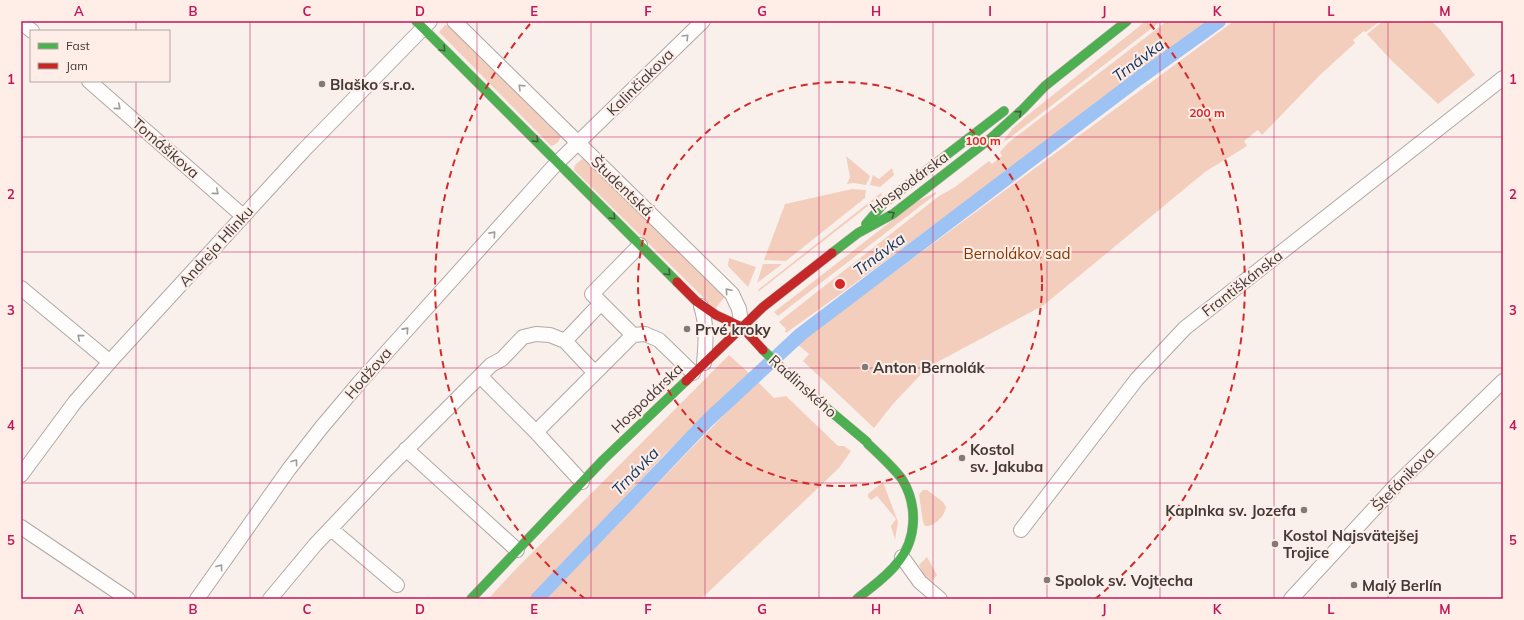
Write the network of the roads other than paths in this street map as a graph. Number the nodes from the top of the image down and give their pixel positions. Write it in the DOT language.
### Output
graph roads {
  1 [pos="454,21"];
  2 [pos="703,21"];
  3 [pos="1127,21"];
  4 [pos="21,22"];
  5 [pos="423,23"];
  6 [pos="31,30"];
  7 [pos="1503,78"];
  8 [pos="90,82"];
  9 [pos="1045,86"];
  10 [pos="578,143"];
  11 [pos="558,162"];
  12 [pos="243,216"];
  13 [pos="858,232"];
  14 [pos="640,245"];
  15 [pos="21,288"];
  16 [pos="600,303"];
  17 [pos="701,306"];
  18 [pos="742,327"];
  19 [pos="633,335"];
  20 [pos="565,341"];
  21 [pos="110,362"];
  22 [pos="704,362"];
  23 [pos="595,373"];
  24 [pos="693,373"];
  25 [pos="480,376"];
  26 [pos="1503,381"];
  27 [pos="536,432"];
  28 [pos="406,449"];
  29 [pos="21,474"];
  30 [pos="582,482"];
  31 [pos="21,527"];
  32 [pos="331,529"];
  33 [pos="1021,530"];
  34 [pos="517,550"];
  35 [pos="902,557"];
  36 [pos="397,585"];
  37 [pos="128,599"];
  38 [pos="197,599"];
  39 [pos="270,599"];
  40 [pos="471,599"];
  41 [pos="857,599"];
  42 [pos="940,599"];
  43 [pos="1291,599"];
  10 -- 1 [label="street, Študentská, one-way"];
  10 -- 2 [label="street, Kalinčiakova, one-way"];
  3 -- 9 [label="street, Hospodárska"];
  4 -- 6 [label="street"];
  5 -- 11 [label="street, Študentská, one-way"];
  5 -- 12 [label="street, Andreja Hlinku"];
  7 -- 33 [label="street, Františkánska"];
  8 -- 12 [label="street, Tomášikova, one-way"];
  13 -- 9 [label="street, Hospodárska, one-way"];
  9 -- 13 [label="street, Hospodárska"];
  10 -- 11 [label="street, Kalinčiakova"];
  18 -- 10 [label="street, Študentská, one-way"];
  11 -- 14 [label="street, Študentská, one-way"];
  38 -- 11 [label="street, Hodžova, one-way"];
  12 -- 21 [label="street, Andreja Hlinku"];
  13 -- 18 [label="street, Hospodárska"];
  14 -- 16 [label="street"];
  14 -- 17 [label="street, Študentská, one-way"];
  21 -- 15 [label="street, one-way"];
  16 -- 19 [label="street"];
  16 -- 20 [label="street"];
  17 -- 18 [label="street, Študentská"];
  17 -- 22 [label="street"];
  18 -- 22 [label="street, Hospodárska"];
  18 -- 35 [label="street, Radlinského"];
  19 -- 23 [label="street"];
  19 -- 24 [label="street"];
  20 -- 23 [label="street"];
  20 -- 25 [label="street"];
  21 -- 29 [label="street, Andreja Hlinku"];
  22 -- 24 [label="street, Hospodárska"];
  23 -- 27 [label="street"];
  24 -- 30 [label="street, Hospodárska"];
  25 -- 27 [label="street"];
  25 -- 28 [label="street"];
  26 -- 43 [label="street, Štefánikova"];
  27 -- 30 [label="street"];
  28 -- 32 [label="street"];
  28 -- 34 [label="street"];
  30 -- 34 [label="street, Hospodárska"];
  31 -- 37 [label="street"];
  32 -- 36 [label="street"];
  32 -- 39 [label="street"];
  34 -- 40 [label="street, Hospodárska"];
  35 -- 41 [label="street"];
  35 -- 42 [label="street"];
}
